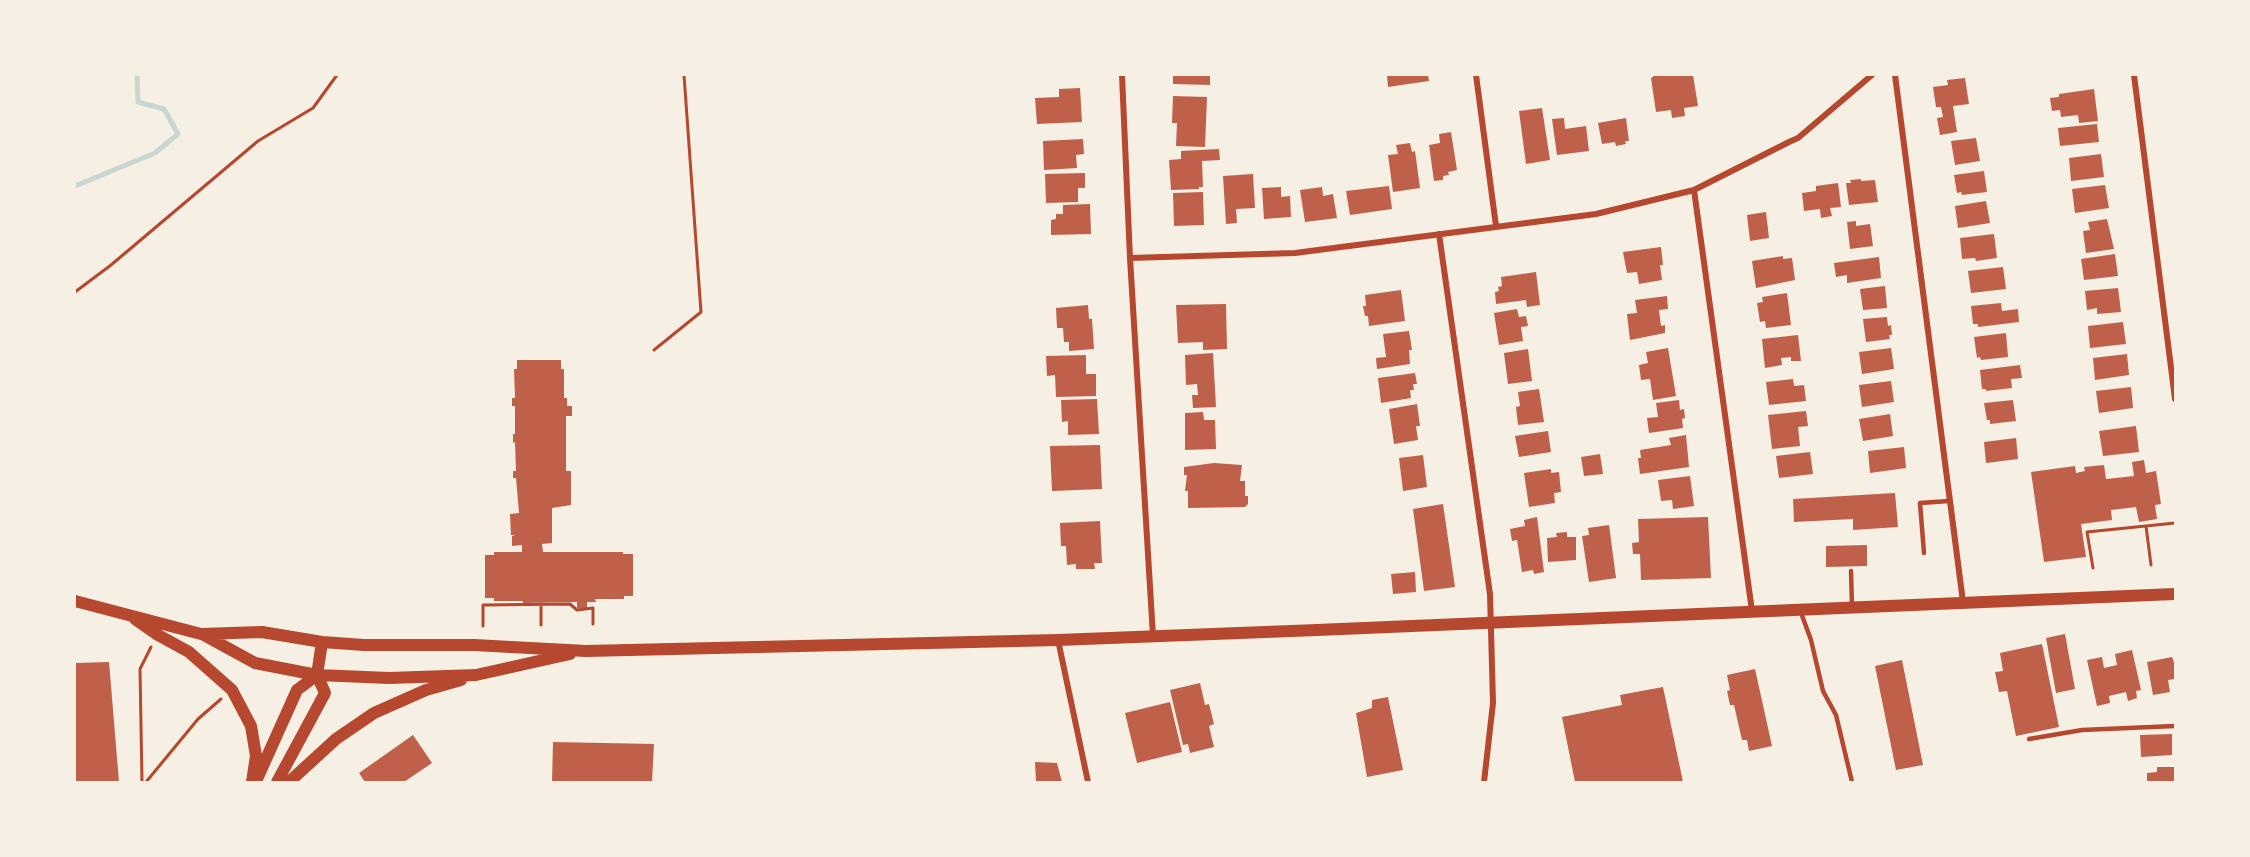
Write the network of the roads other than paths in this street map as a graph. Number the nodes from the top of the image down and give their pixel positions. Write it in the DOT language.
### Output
graph roads {
  1 [pos="1122,75"];
  2 [pos="1476,75"];
  3 [pos="1872,75"];
  4 [pos="1894,75"];
  5 [pos="2134,75"];
  6 [pos="1694,189"];
  7 [pos="1496,226"];
  8 [pos="1439,234"];
  9 [pos="1130,258"];
  10 [pos="2175,399"];
  11 [pos="1949,501"];
  12 [pos="1924,553"];
  13 [pos="1851,571"];
  14 [pos="2175,594"];
  15 [pos="75,602"];
  16 [pos="1963,602"];
  17 [pos="1852,607"];
  18 [pos="1800,610"];
  19 [pos="1752,611"];
  20 [pos="129,614"];
  21 [pos="1491,622"];
  22 [pos="201,634"];
  23 [pos="1153,636"];
  24 [pos="1058,640"];
  25 [pos="322,642"];
  26 [pos="586,651"];
  27 [pos="317,675"];
  28 [pos="476,675"];
  29 [pos="2175,726"];
  30 [pos="2030,739"];
  31 [pos="254,782"];
  32 [pos="277,782"];
  33 [pos="289,782"];
  34 [pos="1088,782"];
  35 [pos="1484,782"];
  36 [pos="1852,782"];
  1 -- 9 [label="street"];
  2 -- 7 [label="street"];
  3 -- 6 [label="street"];
  4 -- 11 [label="street"];
  5 -- 10 [label="street"];
  6 -- 7 [label="street"];
  6 -- 19 [label="street"];
  7 -- 8 [label="street"];
  8 -- 9 [label="street"];
  8 -- 21 [label="street"];
  9 -- 23 [label="street"];
  11 -- 12 [label="lane"];
  11 -- 16 [label="street"];
  13 -- 17 [label="lane"];
  14 -- 16 [label="main road"];
  15 -- 20 [label="main road"];
  16 -- 17 [label="main road"];
  17 -- 18 [label="main road"];
  18 -- 19 [label="main road"];
  18 -- 36 [label="lane"];
  19 -- 21 [label="main road"];
  20 -- 22 [label="main road"];
  20 -- 31 [label="main road"];
  21 -- 23 [label="main road"];
  21 -- 35 [label="street"];
  22 -- 25 [label="main road"];
  22 -- 27 [label="main road"];
  23 -- 24 [label="main road"];
  24 -- 26 [label="main road"];
  24 -- 34 [label="street"];
  25 -- 26 [label="main road"];
  25 -- 27 [label="main road"];
  26 -- 28 [label="main road"];
  27 -- 28 [label="main road"];
  27 -- 31 [label="main road"];
  27 -- 32 [label="main road"];
  28 -- 33 [label="main road"];
  29 -- 30 [label="lane"];
}
